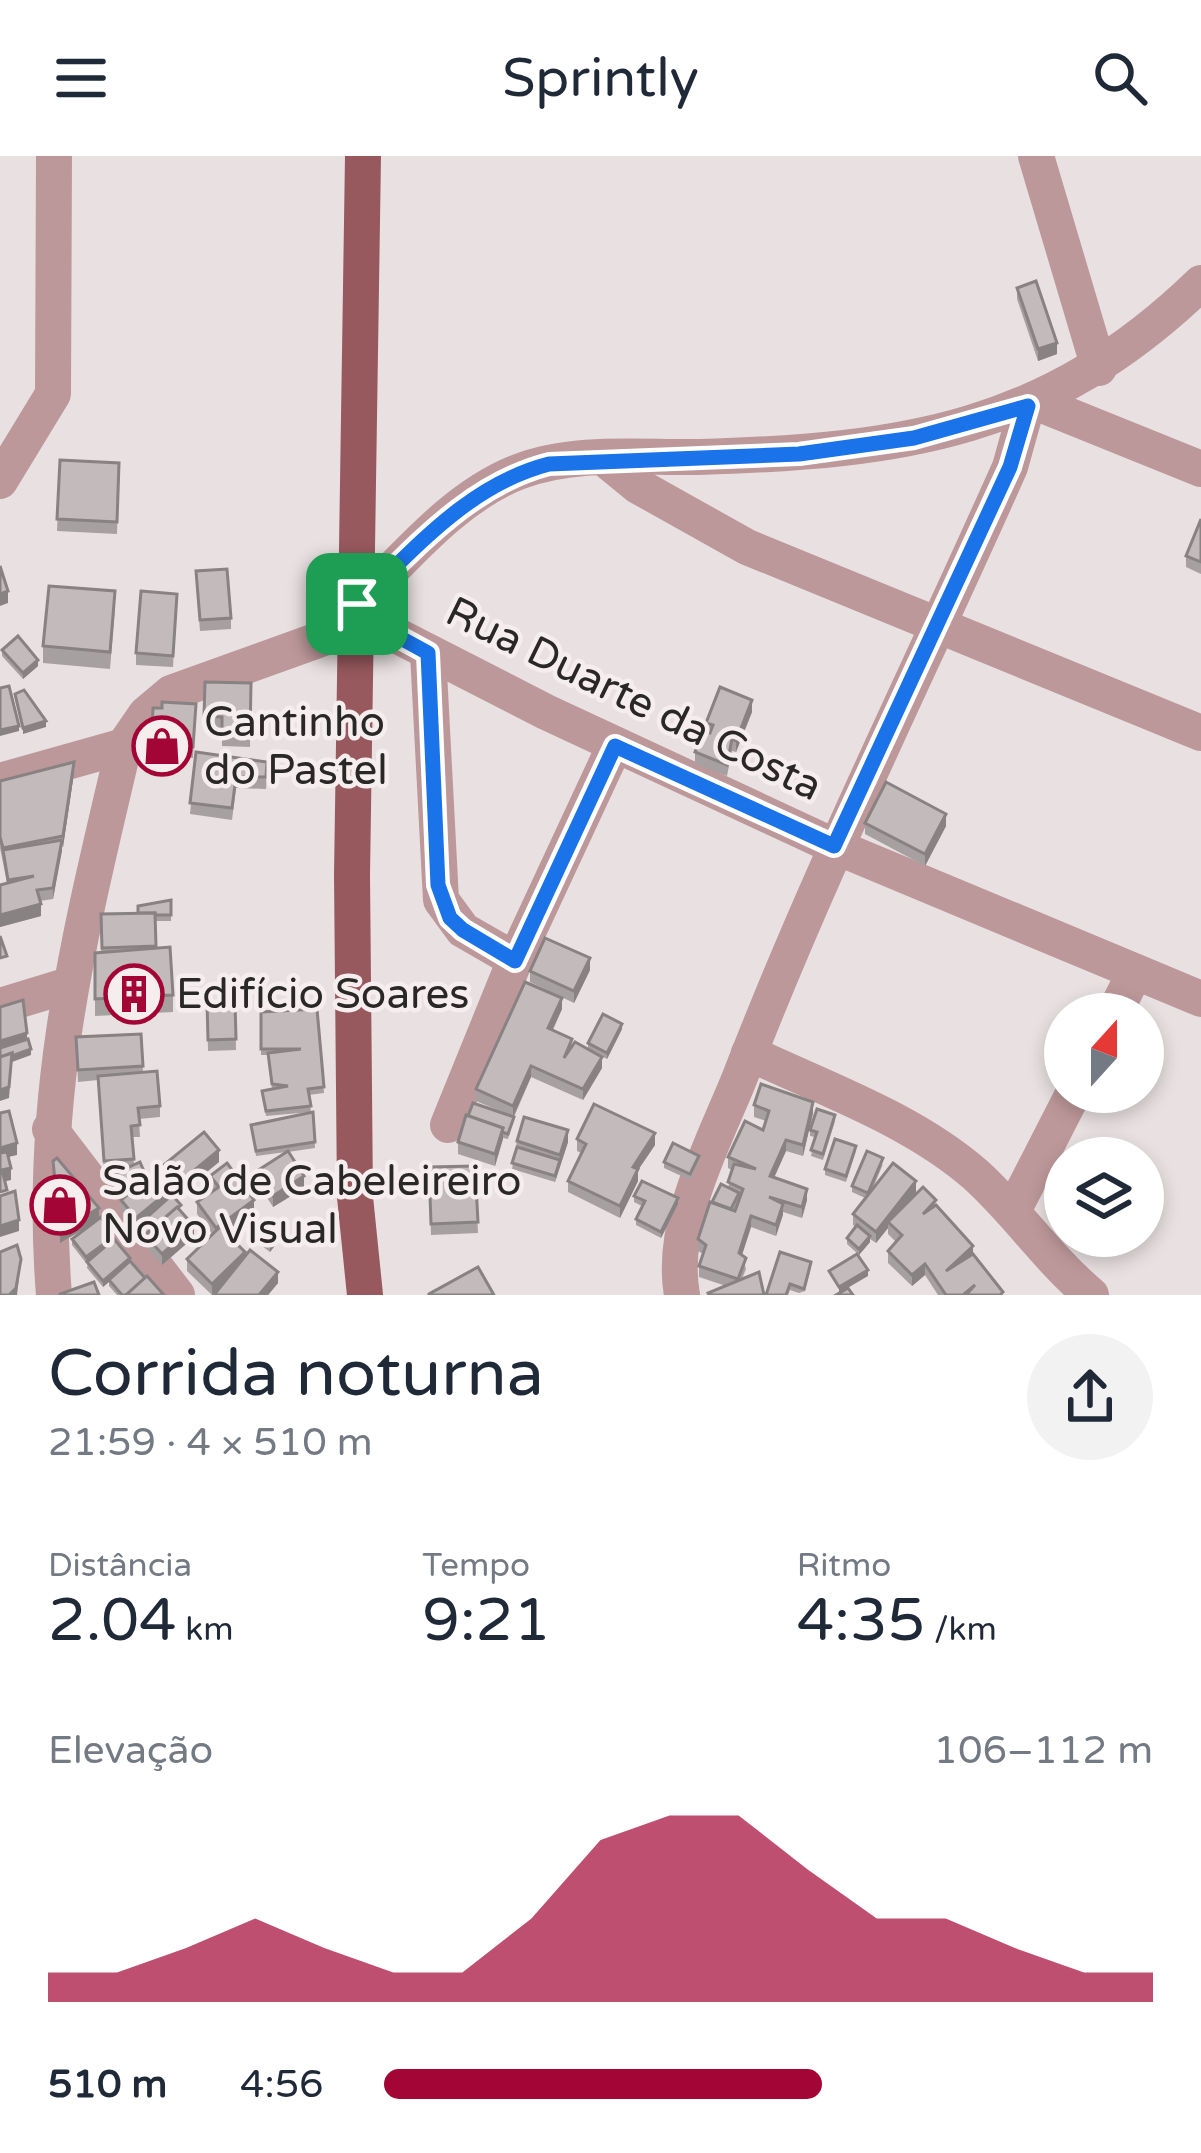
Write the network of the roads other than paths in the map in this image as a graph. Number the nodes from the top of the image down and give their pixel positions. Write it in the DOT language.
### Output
graph roads {
  1 [pos="54,156"];
  2 [pos="363,156"];
  3 [pos="1036,156"];
  4 [pos="1201,283"];
  5 [pos="1099,368"];
  6 [pos="1031,404"];
  7 [pos="605,459"];
  8 [pos="1201,469"];
  9 [pos="0,482"];
  10 [pos="357,615"];
  11 [pos="940,624"];
  12 [pos="428,653"];
  13 [pos="1201,733"];
  14 [pos="124,746"];
  15 [pos="615,746"];
  16 [pos="0,781"];
  17 [pos="834,846"];
  18 [pos="515,961"];
  19 [pos="1135,972"];
  20 [pos="69,985"];
  21 [pos="1124,993"];
  22 [pos="1201,999"];
  23 [pos="0,1006"];
  24 [pos="749,1053"];
  25 [pos="1063,1113"];
  26 [pos="448,1125"];
  27 [pos="50,1129"];
  28 [pos="1013,1211"];
  29 [pos="54,1295"];
  30 [pos="177,1295"];
  31 [pos="365,1295"];
  32 [pos="682,1295"];
  33 [pos="1091,1295"];
  1 -- 9 [label="street"];
  2 -- 10 [label="main road"];
  3 -- 5 [label="street"];
  4 -- 5 [label="street"];
  5 -- 6 [label="street"];
  6 -- 7 [label="street"];
  6 -- 8 [label="street"];
  6 -- 11 [label="street"];
  7 -- 10 [label="street"];
  7 -- 11 [label="street"];
  10 -- 12 [label="street, Rua Duarte da Costa"];
  10 -- 14 [label="street"];
  10 -- 31 [label="main road"];
  11 -- 13 [label="street"];
  11 -- 17 [label="street"];
  12 -- 15 [label="street, Rua Duarte da Costa"];
  12 -- 18 [label="street"];
  14 -- 16 [label="street"];
  14 -- 20 [label="street"];
  15 -- 17 [label="street, Rua Duarte da Costa"];
  15 -- 18 [label="street"];
  17 -- 19 [label="street, Rua Duarte da Costa"];
  17 -- 24 [label="street"];
  18 -- 26 [label="street"];
  19 -- 21 [label="street"];
  19 -- 22 [label="street, Rua Duarte da Costa"];
  20 -- 23 [label="street"];
  20 -- 27 [label="street"];
  24 -- 28 [label="street"];
  24 -- 32 [label="street"];
  25 -- 28 [label="street"];
  27 -- 29 [label="street"];
  27 -- 30 [label="street"];
  28 -- 33 [label="street"];
}
